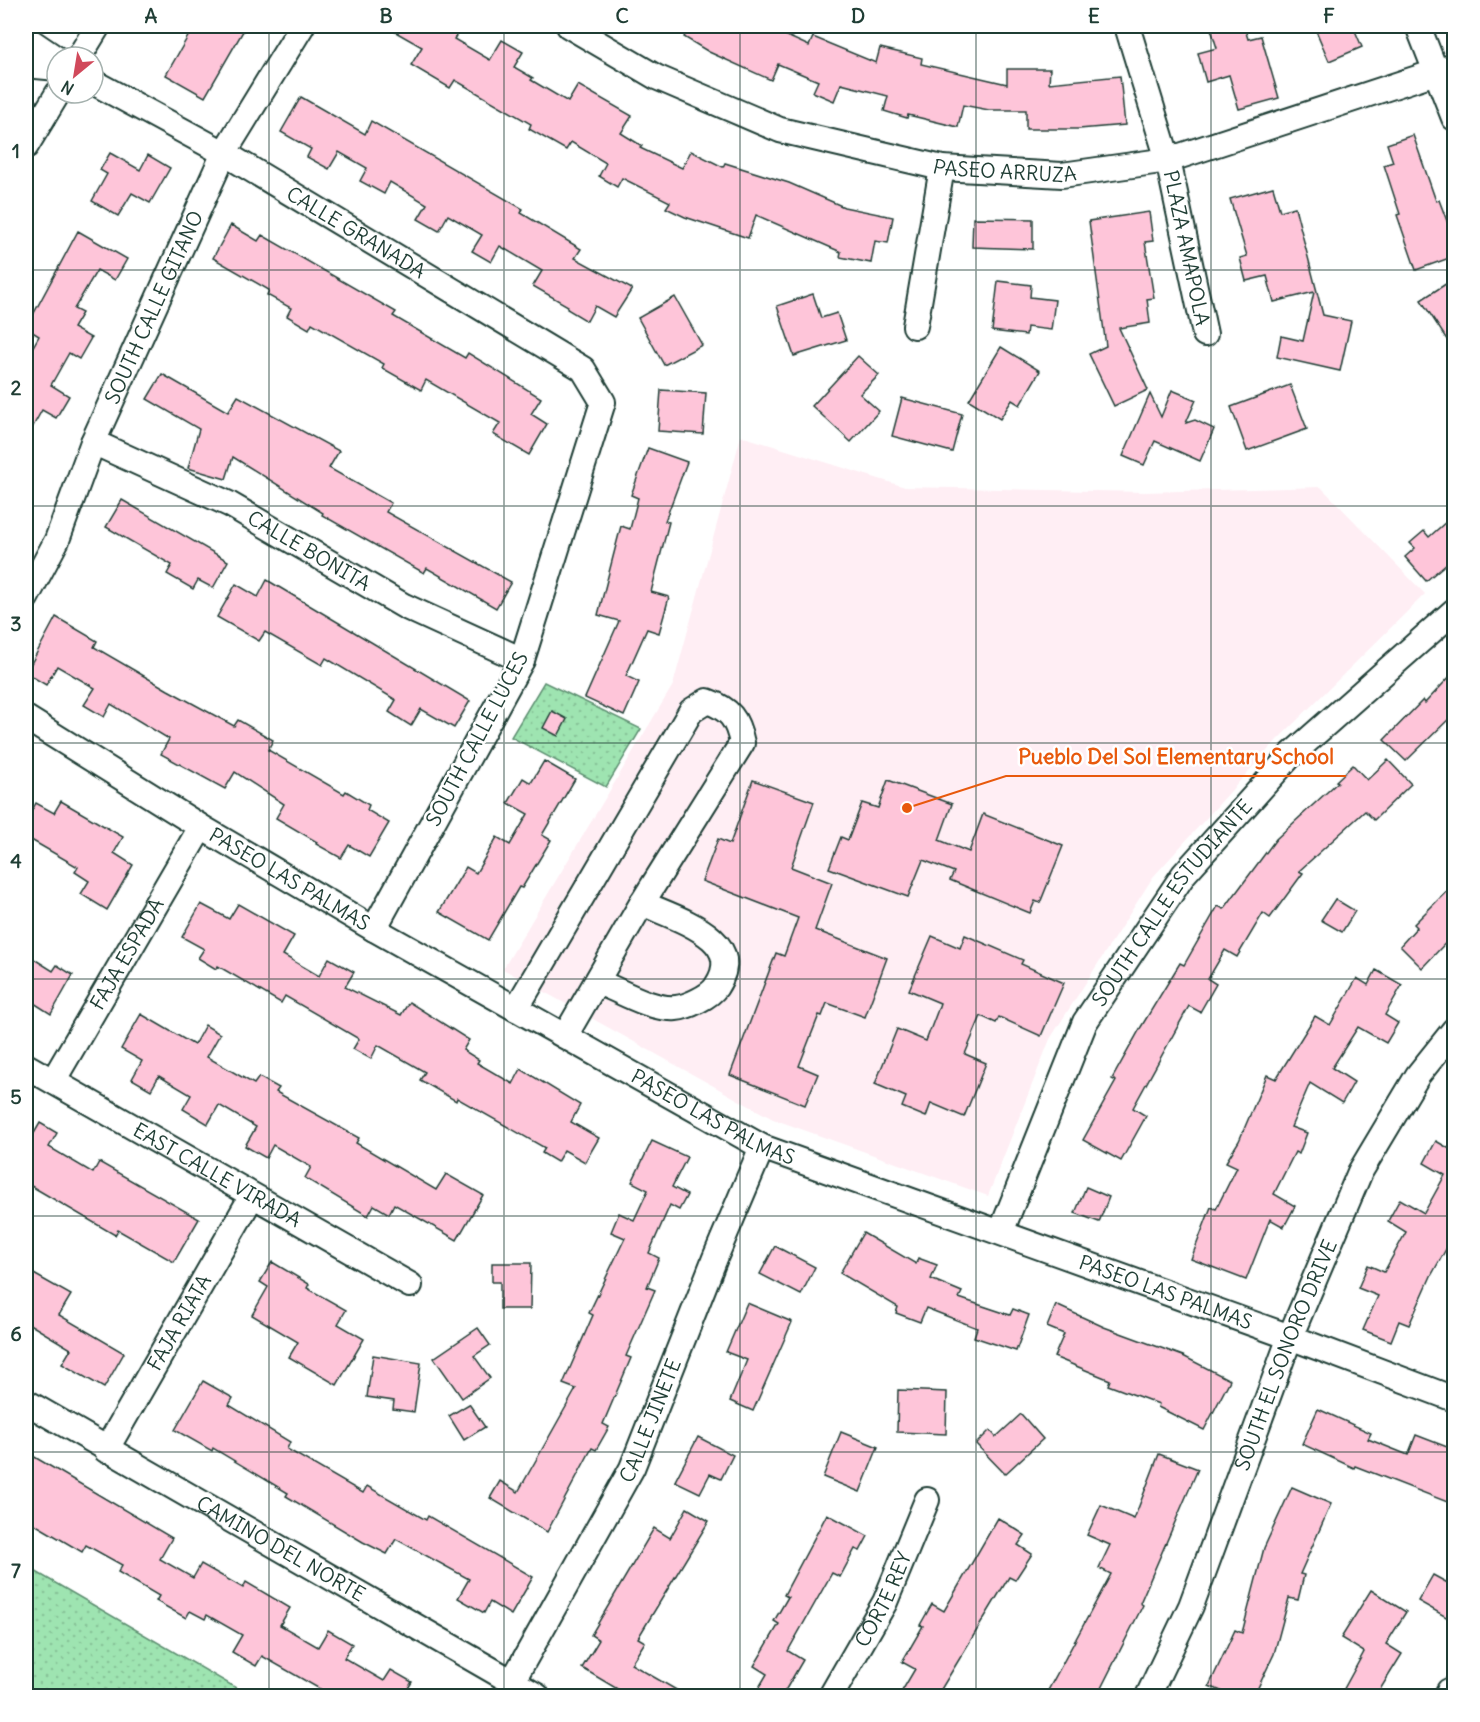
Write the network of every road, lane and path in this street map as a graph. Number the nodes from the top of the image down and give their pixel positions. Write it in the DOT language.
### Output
graph roads {
  1 [pos="98,26"];
  2 [pos="302,26"];
  3 [pos="569,26"];
  4 [pos="1127,26"];
  5 [pos="1418,26"];
  6 [pos="26,39"];
  7 [pos="86,45"];
  8 [pos="45,51"];
  9 [pos="26,65"];
  10 [pos="45,67"];
  11 [pos="1446,69"];
  12 [pos="105,88"];
  13 [pos="51,105"];
  14 [pos="1455,118"];
  15 [pos="26,146"];
  16 [pos="224,153"];
  17 [pos="1168,160"];
  18 [pos="942,168"];
  19 [pos="915,326"];
  20 [pos="1205,334"];
  21 [pos="603,402"];
  22 [pos="93,442"];
  23 [pos="26,597"];
  24 [pos="1455,611"];
  25 [pos="522,660"];
  26 [pos="26,718"];
  27 [pos="201,827"];
  28 [pos="642,903"];
  29 [pos="374,929"];
  30 [pos="598,982"];
  31 [pos="516,1009"];
  32 [pos="1455,1030"];
  33 [pos="565,1036"];
  34 [pos="26,1066"];
  35 [pos="53,1082"];
  36 [pos="762,1147"];
  37 [pos="252,1197"];
  38 [pos="1001,1232"];
  39 [pos="410,1285"];
  40 [pos="1290,1337"];
  41 [pos="1455,1399"];
  42 [pos="26,1402"];
  43 [pos="106,1450"];
  44 [pos="927,1500"];
  45 [pos="512,1682"];
  46 [pos="537,1696"];
  47 [pos="831,1696"];
  48 [pos="1148,1696"];
  1 -- 7 [label="street"];
  2 -- 16 [label="street, SOUTH CALLE GITANO"];
  3 -- 18 [label="street, PASEO ARRUZA"];
  4 -- 17 [label="street, PLAZA AMAPOLA"];
  5 -- 11 [label="street"];
  6 -- 8 [label="street"];
  9 -- 10 [label="street"];
  11 -- 14 [label="street"];
  11 -- 17 [label="street, PASEO ARRUZA"];
  12 -- 16 [label="street, CALLE GRANADA"];
  13 -- 15 [label="street"];
  16 -- 21 [label="street, CALLE GRANADA"];
  16 -- 22 [label="street, SOUTH CALLE GITANO"];
  17 -- 18 [label="street, PASEO ARRUZA"];
  17 -- 20 [label="street, PLAZA AMAPOLA"];
  18 -- 19 [label="street"];
  21 -- 25 [label="street, SOUTH CALLE LUCES"];
  22 -- 23 [label="street, SOUTH CALLE GITANO"];
  22 -- 25 [label="street, CALLE BONITA"];
  24 -- 38 [label="street, SOUTH CALLE ESTUDIANTE"];
  25 -- 29 [label="street, SOUTH CALLE LUCES"];
  26 -- 27 [label="street, PASEO LAS PALMAS"];
  27 -- 29 [label="street, PASEO LAS PALMAS"];
  27 -- 35 [label="street, FAJA ESPADA"];
  28 -- 30 [label="street"];
  28 -- 30 [label="street"];
  28 -- 31 [label="street"];
  29 -- 31 [label="street, PASEO LAS PALMAS"];
  30 -- 33 [label="street"];
  31 -- 33 [label="street, PASEO LAS PALMAS"];
  32 -- 40 [label="street, SOUTH EL SONORO DRIVE"];
  33 -- 36 [label="street, PASEO LAS PALMAS"];
  34 -- 35 [label="street, EAST CALLE VIRADA"];
  35 -- 37 [label="street, EAST CALLE VIRADA"];
  36 -- 38 [label="street, PASEO LAS PALMAS"];
  36 -- 45 [label="street, CALLE JINETE"];
  37 -- 39 [label="street, EAST CALLE VIRADA"];
  37 -- 43 [label="street, FAJA RIATA"];
  38 -- 40 [label="street, PASEO LAS PALMAS"];
  40 -- 41 [label="street, PASEO LAS PALMAS"];
  40 -- 48 [label="street, SOUTH EL SONORO DRIVE"];
  42 -- 43 [label="street, CAMINO DEL NORTE"];
  43 -- 45 [label="street, CAMINO DEL NORTE"];
  44 -- 47 [label="street, CORTE REY"];
  45 -- 46 [label="street, CAMINO DEL NORTE"];
}
